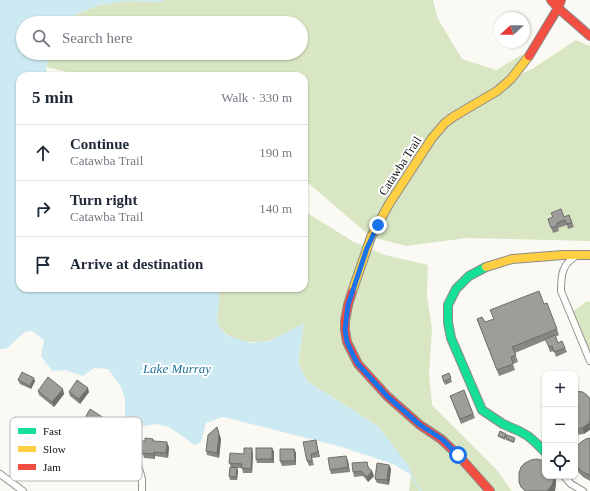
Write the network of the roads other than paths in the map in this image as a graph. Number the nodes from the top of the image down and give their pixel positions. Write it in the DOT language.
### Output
graph roads {
  1 [pos="551,0"];
  2 [pos="562,0"];
  3 [pos="558,8"];
  4 [pos="590,36"];
  5 [pos="578,255"];
  6 [pos="590,255"];
  7 [pos="590,361"];
  8 [pos="542,448"];
  9 [pos="0,474"];
  10 [pos="567,479"];
  11 [pos="23,491"];
  12 [pos="490,491"];
  13 [pos="583,491"];
  1 -- 3 [label="street"];
  2 -- 3 [label="street, Catawba Trail"];
  3 -- 4 [label="street"];
  3 -- 12 [label="street, Catawba Trail"];
  5 -- 6 [label="street"];
  5 -- 7 [label="street"];
  5 -- 8 [label="street"];
  9 -- 11 [label="street"];
  10 -- 13 [label="street"];
}
